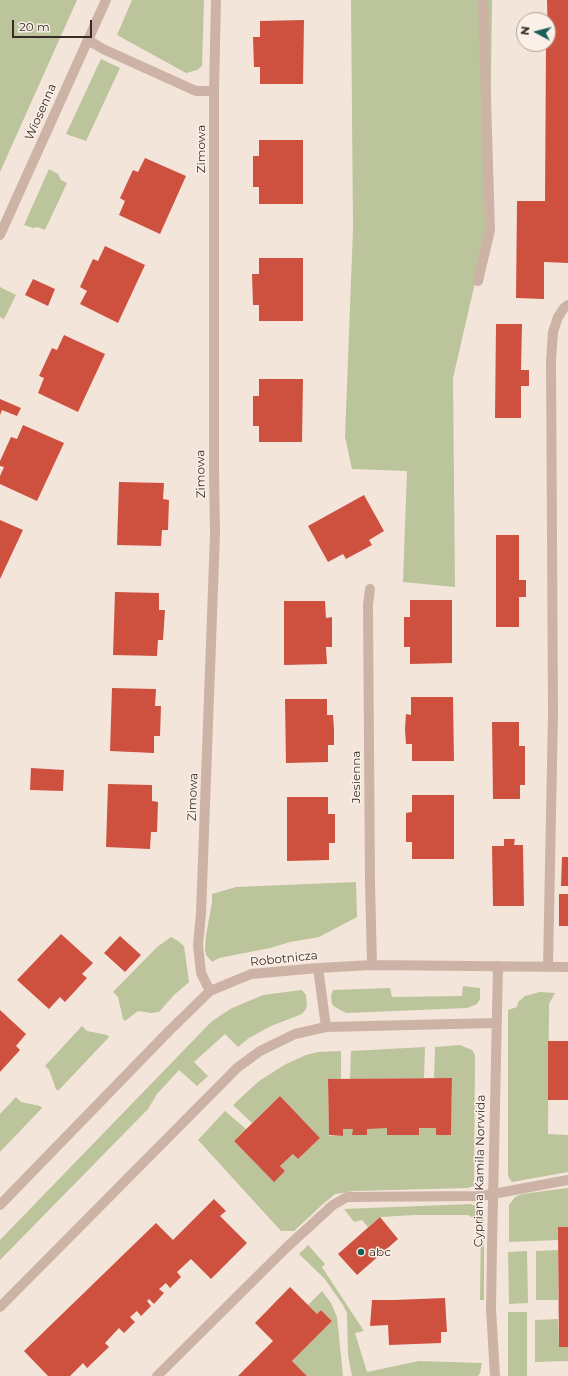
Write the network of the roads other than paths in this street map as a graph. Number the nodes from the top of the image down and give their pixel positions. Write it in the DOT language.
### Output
graph roads {
  1 [pos="106,0"];
  2 [pos="216,0"];
  3 [pos="483,0"];
  4 [pos="88,40"];
  5 [pos="214,91"];
  6 [pos="0,235"];
  7 [pos="478,281"];
  8 [pos="568,305"];
  9 [pos="370,589"];
  10 [pos="372,965"];
  11 [pos="498,966"];
  12 [pos="548,967"];
  13 [pos="568,967"];
  14 [pos="318,968"];
  15 [pos="210,991"];
  16 [pos="496,1023"];
  17 [pos="326,1027"];
  18 [pos="568,1180"];
  19 [pos="492,1194"];
  20 [pos="0,1205"];
  21 [pos="0,1307"];
  22 [pos="157,1376"];
  23 [pos="495,1376"];
  1 -- 4 [label="street, Wiosenna"];
  2 -- 5 [label="street, Zimowa"];
  3 -- 7 [label="street"];
  4 -- 5 [label="street"];
  4 -- 6 [label="street, Wiosenna"];
  5 -- 15 [label="street, Zimowa"];
  8 -- 12 [label="street"];
  9 -- 10 [label="street, Jesienna"];
  10 -- 11 [label="street, Robotnicza"];
  10 -- 14 [label="street, Robotnicza"];
  11 -- 12 [label="street, Robotnicza"];
  11 -- 16 [label="street, Cypriana Kamila Norwida"];
  12 -- 13 [label="street, Robotnicza"];
  14 -- 15 [label="street, Robotnicza"];
  14 -- 17 [label="street"];
  15 -- 20 [label="street, Robotnicza"];
  16 -- 17 [label="street"];
  16 -- 19 [label="street, Cypriana Kamila Norwida"];
  17 -- 21 [label="street"];
  18 -- 19 [label="street"];
  19 -- 22 [label="street"];
  19 -- 23 [label="street, Cypriana Kamila Norwida"];
}
